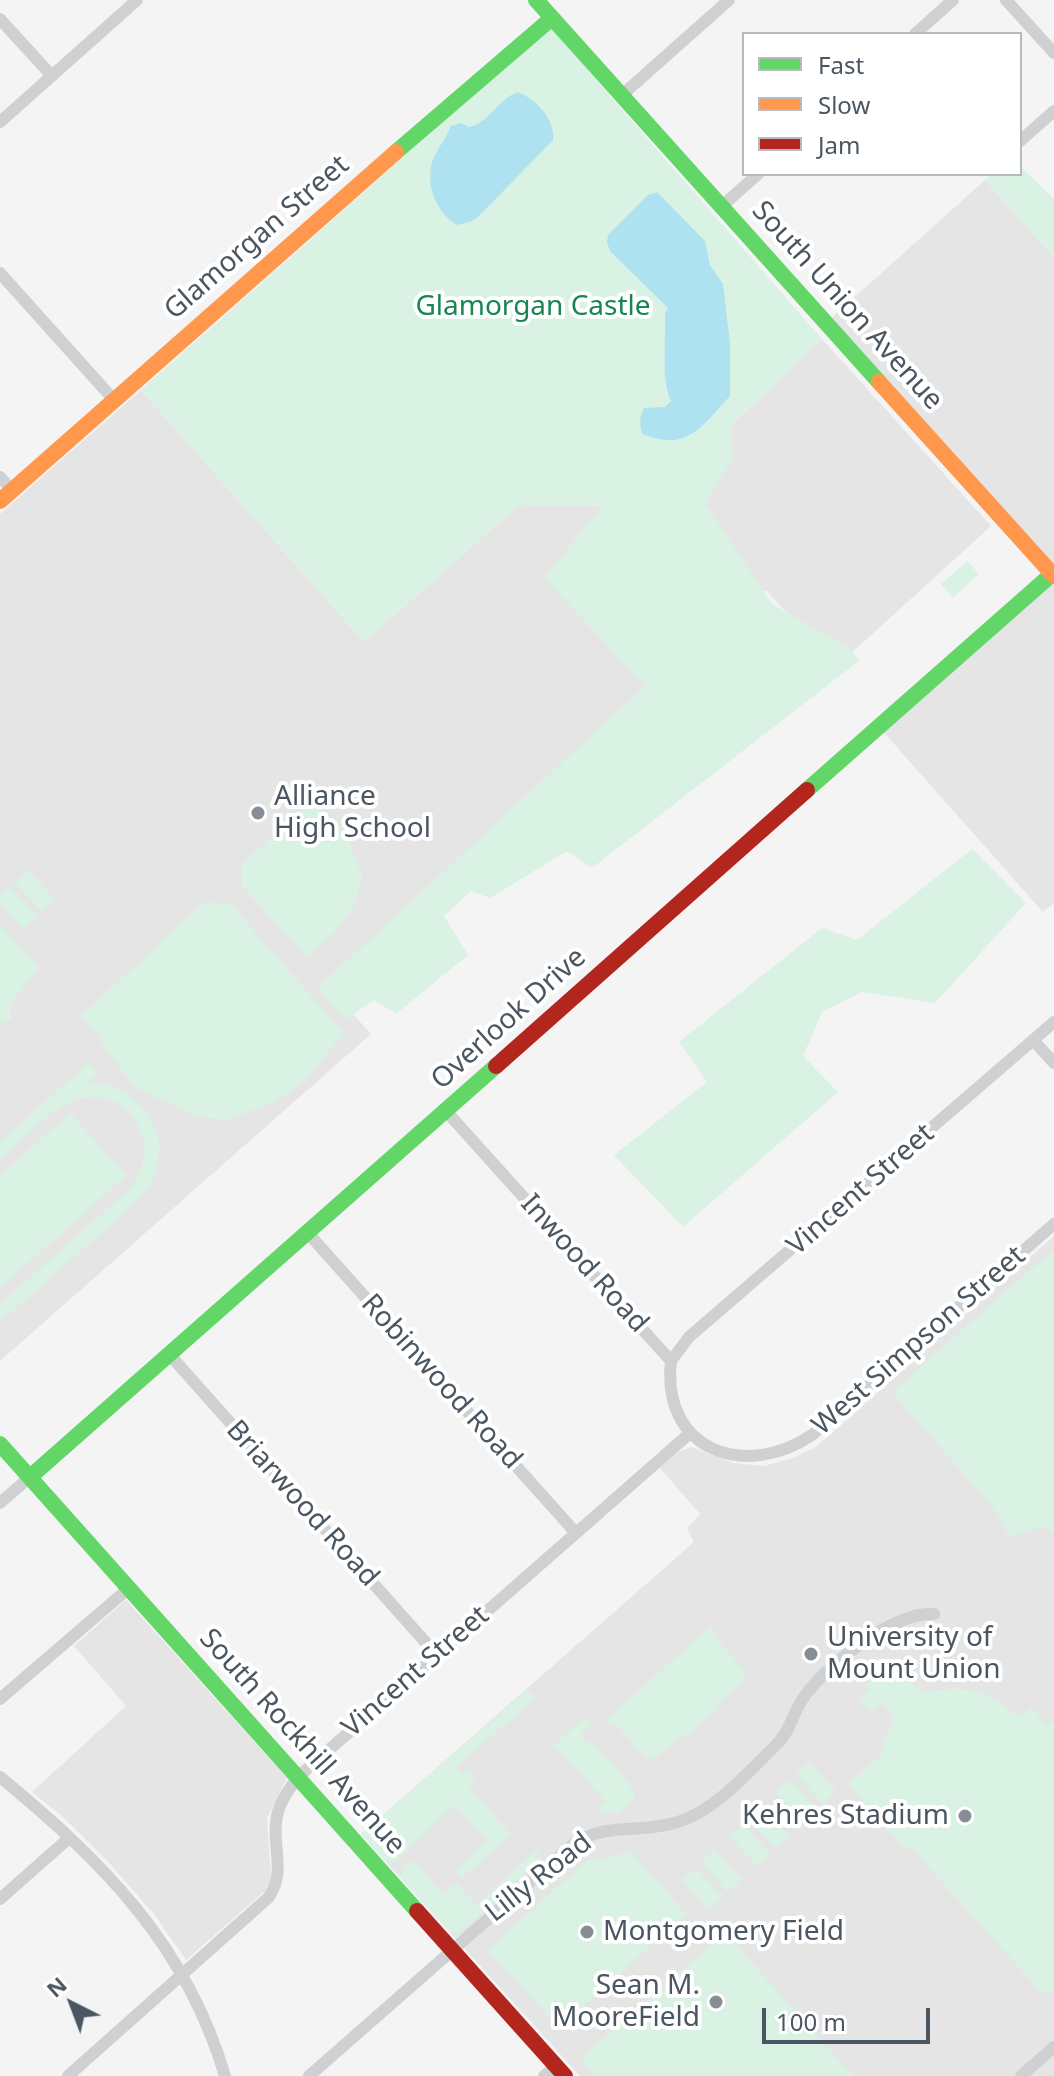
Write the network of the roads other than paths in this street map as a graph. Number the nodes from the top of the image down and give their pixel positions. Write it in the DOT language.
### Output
graph roads {
  1 [pos="137,0"];
  2 [pos="536,0"];
  3 [pos="729,0"];
  4 [pos="953,0"];
  5 [pos="1006,0"];
  6 [pos="552,18"];
  7 [pos="0,19"];
  8 [pos="917,32"];
  9 [pos="1054,53"];
  10 [pos="52,76"];
  11 [pos="622,95"];
  12 [pos="1054,111"];
  13 [pos="0,122"];
  14 [pos="1022,139"];
  15 [pos="756,176"];
  16 [pos="722,206"];
  17 [pos="0,273"];
  18 [pos="114,400"];
  19 [pos="0,477"];
  20 [pos="6,496"];
  21 [pos="1053,575"];
  22 [pos="1054,1022"];
  23 [pos="1033,1040"];
  24 [pos="1054,1063"];
  25 [pos="446,1111"];
  26 [pos="1054,1224"];
  27 [pos="307,1232"];
  28 [pos="169,1354"];
  29 [pos="671,1361"];
  30 [pos="689,1434"];
  31 [pos="0,1444"];
  32 [pos="30,1477"];
  33 [pos="0,1503"];
  34 [pos="575,1532"];
  35 [pos="129,1588"];
  36 [pos="934,1614"];
  37 [pos="436,1654"];
  38 [pos="0,1699"];
  39 [pos="0,1777"];
  40 [pos="298,1777"];
  41 [pos="69,1838"];
  42 [pos="0,1899"];
  43 [pos="452,1950"];
  44 [pos="183,1974"];
  45 [pos="1054,2047"];
  46 [pos="555,2073"];
  47 [pos="68,2076"];
  48 [pos="225,2076"];
  49 [pos="309,2076"];
  50 [pos="1021,2076"];
  1 -- 10 [label="street"];
  2 -- 6 [label="street, South Union Avenue"];
  3 -- 11 [label="street"];
  4 -- 8 [label="street"];
  5 -- 9 [label="street"];
  6 -- 11 [label="street, South Union Avenue"];
  6 -- 18 [label="street, Glamorgan Street"];
  7 -- 10 [label="street"];
  10 -- 13 [label="street"];
  11 -- 16 [label="street, South Union Avenue"];
  12 -- 14 [label="street"];
  15 -- 16 [label="street"];
  16 -- 21 [label="street, South Union Avenue"];
  17 -- 18 [label="street"];
  18 -- 20 [label="street, Glamorgan Street"];
  19 -- 20 [label="street"];
  21 -- 25 [label="street, Overlook Drive"];
  22 -- 23 [label="street, Vincent Street"];
  23 -- 24 [label="street"];
  23 -- 29 [label="street, Vincent Street"];
  25 -- 27 [label="street, Overlook Drive"];
  25 -- 29 [label="street, Inwood Road"];
  26 -- 30 [label="street, West Simpson Street"];
  27 -- 28 [label="street, Overlook Drive"];
  27 -- 34 [label="street, Robinwood Road"];
  28 -- 32 [label="street, Overlook Drive"];
  28 -- 37 [label="street, Briarwood Road"];
  29 -- 30 [label="street"];
  30 -- 34 [label="street, Vincent Street"];
  31 -- 32 [label="street, South Rockhill Avenue"];
  32 -- 33 [label="street, Overlook Drive"];
  32 -- 35 [label="street, South Rockhill Avenue"];
  34 -- 37 [label="street, Vincent Street"];
  35 -- 38 [label="street"];
  35 -- 40 [label="street, South Rockhill Avenue"];
  36 -- 43 [label="street, Lilly Road"];
  37 -- 40 [label="street, Vincent Street"];
  39 -- 41 [label="street"];
  40 -- 43 [label="street, South Rockhill Avenue"];
  40 -- 44 [label="street, Vincent Street"];
  41 -- 42 [label="street"];
  41 -- 44 [label="street"];
  43 -- 46 [label="street, South Rockhill Avenue"];
  43 -- 49 [label="street, Lilly Road"];
  44 -- 47 [label="street, Vincent Street"];
  44 -- 48 [label="street"];
  45 -- 50 [label="street"];
}
